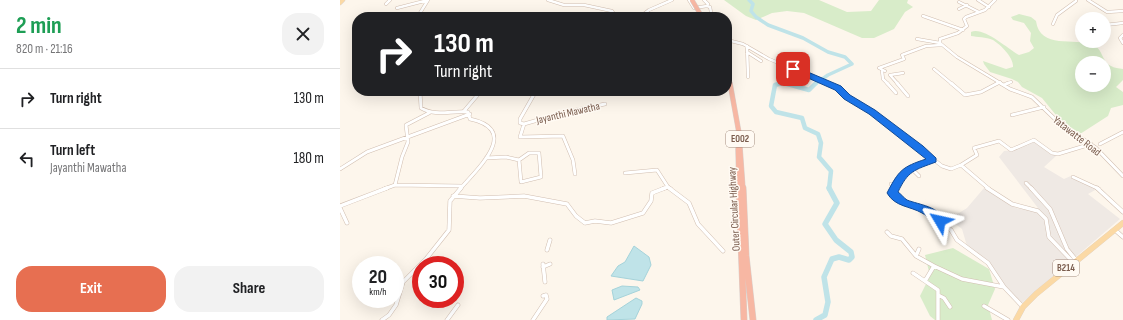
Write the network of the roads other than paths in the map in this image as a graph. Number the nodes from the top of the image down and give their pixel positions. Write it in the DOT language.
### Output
graph roads {
  1 [pos="343,0"];
  2 [pos="390,0"];
  3 [pos="428,0"];
  4 [pos="548,0"];
  5 [pos="672,0"];
  6 [pos="690,0"];
  7 [pos="695,0"];
  8 [pos="704,0"];
  9 [pos="978,0"];
  10 [pos="995,0"];
  11 [pos="1080,0"];
  12 [pos="1088,0"];
  13 [pos="1076,1"];
  14 [pos="959,2"];
  15 [pos="340,3"];
  16 [pos="386,4"];
  17 [pos="1068,4"];
  18 [pos="967,5"];
  19 [pos="707,6"];
  20 [pos="989,7"];
  21 [pos="397,8"];
  22 [pos="959,9"];
  23 [pos="1123,11"];
  24 [pos="421,12"];
  25 [pos="612,12"];
  26 [pos="646,12"];
  27 [pos="698,12"];
  28 [pos="703,12"];
  29 [pos="711,12"];
  30 [pos="979,12"];
  31 [pos="923,16"];
  32 [pos="1123,23"];
  33 [pos="1053,24"];
  34 [pos="1111,24"];
  35 [pos="963,30"];
  36 [pos="1123,35"];
  37 [pos="917,39"];
  38 [pos="732,42"];
  39 [pos="1122,42"];
  40 [pos="941,44"];
  41 [pos="747,46"];
  42 [pos="747,52"];
  43 [pos="761,61"];
  44 [pos="934,69"];
  45 [pos="903,73"];
  46 [pos="748,77"];
  47 [pos="1000,82"];
  48 [pos="1011,82"];
  49 [pos="1004,85"];
  50 [pos="896,93"];
  51 [pos="420,96"];
  52 [pos="477,96"];
  53 [pos="533,96"];
  54 [pos="730,96"];
  55 [pos="908,96"];
  56 [pos="605,104"];
  57 [pos="1044,107"];
  58 [pos="464,111"];
  59 [pos="428,113"];
  60 [pos="470,114"];
  61 [pos="1012,115"];
  62 [pos="524,124"];
  63 [pos="1123,132"];
  64 [pos="408,138"];
  65 [pos="1091,144"];
  66 [pos="1100,144"];
  67 [pos="486,158"];
  68 [pos="519,160"];
  69 [pos="933,160"];
  70 [pos="961,165"];
  71 [pos="911,168"];
  72 [pos="340,169"];
  73 [pos="625,173"];
  74 [pos="575,174"];
  75 [pos="919,176"];
  76 [pos="1123,176"];
  77 [pos="1073,177"];
  78 [pos="1026,183"];
  79 [pos="891,184"];
  80 [pos="896,184"];
  81 [pos="395,185"];
  82 [pos="462,186"];
  83 [pos="668,187"];
  84 [pos="453,196"];
  85 [pos="742,197"];
  86 [pos="340,207"];
  87 [pos="1123,212"];
  88 [pos="347,223"];
  89 [pos="1123,223"];
  90 [pos="1115,230"];
  91 [pos="888,232"];
  92 [pos="1123,237"];
  93 [pos="550,240"];
  94 [pos="919,249"];
  95 [pos="547,250"];
  96 [pos="723,251"];
  97 [pos="916,256"];
  98 [pos="1075,261"];
  99 [pos="550,264"];
  100 [pos="934,266"];
  101 [pos="913,273"];
  102 [pos="925,281"];
  103 [pos="545,282"];
  104 [pos="750,286"];
  105 [pos="1004,287"];
  106 [pos="938,295"];
  107 [pos="543,296"];
  108 [pos="950,306"];
  109 [pos="984,306"];
  110 [pos="1023,307"];
  111 [pos="456,308"];
  112 [pos="382,320"];
  113 [pos="447,320"];
  114 [pos="533,320"];
  115 [pos="743,320"];
  116 [pos="753,320"];
  117 [pos="756,320"];
  118 [pos="938,320"];
  119 [pos="1008,320"];
  120 [pos="1016,320"];
  1 -- 15 [label="main road"];
  2 -- 16 [label="street"];
  3 -- 21 [label="street"];
  3 -- 24 [label="street"];
  4 -- 25 [label="street"];
  5 -- 26 [label="street"];
  6 -- 19 [label="street"];
  6 -- 27 [label="highway, bridge"];
  7 -- 28 [label="highway"];
  8 -- 19 [label="street"];
  9 -- 20 [label="street"];
  10 -- 20 [label="street"];
  11 -- 13 [label="street"];
  12 -- 23 [label="street"];
  13 -- 17 [label="street"];
  13 -- 33 [label="street"];
  14 -- 18 [label="street"];
  18 -- 22 [label="street"];
  18 -- 30 [label="street"];
  19 -- 29 [label="street"];
  20 -- 30 [label="street"];
  30 -- 35 [label="street"];
  31 -- 35 [label="street"];
  32 -- 34 [label="street"];
  35 -- 40 [label="street"];
  36 -- 39 [label="street"];
  37 -- 40 [label="street"];
  38 -- 41 [label="street"];
  40 -- 47 [label="street, Yatawatte Road"];
  40 -- 50 [label="street"];
  41 -- 42 [label="street"];
  41 -- 69 [label="street"];
  42 -- 43 [label="street"];
  42 -- 46 [label="street"];
  44 -- 47 [label="street"];
  45 -- 55 [label="street"];
  47 -- 49 [label="street, Yatawatte Road"];
  48 -- 49 [label="street"];
  49 -- 57 [label="street, Yatawatte Road"];
  51 -- 59 [label="street"];
  52 -- 58 [label="street"];
  53 -- 62 [label="street, Jayanthi Mawatha"];
  54 -- 85 [label="highway, Outer Circular Highway / E002"];
  56 -- 62 [label="street, Jayanthi Mawatha"];
  57 -- 61 [label="street"];
  57 -- 65 [label="street, Yatawatte Road"];
  58 -- 59 [label="street"];
  58 -- 60 [label="street"];
  59 -- 64 [label="street"];
  60 -- 64 [label="street"];
  60 -- 67 [label="street"];
  62 -- 74 [label="street"];
  63 -- 66 [label="street"];
  64 -- 72 [label="street"];
  64 -- 81 [label="street"];
  65 -- 70 [label="street"];
  65 -- 76 [label="street, Yatawatte Road"];
  67 -- 68 [label="street"];
  67 -- 82 [label="street"];
  68 -- 68 [label="street"];
  69 -- 70 [label="street"];
  69 -- 71 [label="street"];
  70 -- 98 [label="street"];
  71 -- 75 [label="street"];
  71 -- 80 [label="street"];
  73 -- 83 [label="street"];
  77 -- 87 [label="street"];
  78 -- 98 [label="street"];
  79 -- 80 [label="street"];
  80 -- 105 [label="street"];
  81 -- 82 [label="street"];
  81 -- 86 [label="street"];
  82 -- 84 [label="street"];
  83 -- 84 [label="street"];
  83 -- 96 [label="street"];
  84 -- 112 [label="street"];
  85 -- 104 [label="highway, Outer Circular Highway / E002"];
  85 -- 115 [label="highway, Outer Circular Highway / E002"];
  86 -- 88 [label="street"];
  89 -- 90 [label="main road, B214"];
  90 -- 92 [label="street"];
  90 -- 98 [label="main road, B214"];
  91 -- 97 [label="street"];
  93 -- 95 [label="street"];
  94 -- 97 [label="street"];
  97 -- 100 [label="street"];
  98 -- 110 [label="main road, B214"];
  99 -- 103 [label="street"];
  100 -- 102 [label="street"];
  100 -- 105 [label="street"];
  101 -- 102 [label="street"];
  102 -- 106 [label="street"];
  104 -- 116 [label="highway, Outer Circular Highway / E002"];
  104 -- 117 [label="highway"];
  105 -- 110 [label="street"];
  106 -- 108 [label="street"];
  106 -- 118 [label="street"];
  107 -- 114 [label="street"];
  109 -- 119 [label="street"];
  110 -- 120 [label="main road, B214"];
  111 -- 113 [label="street"];
}
